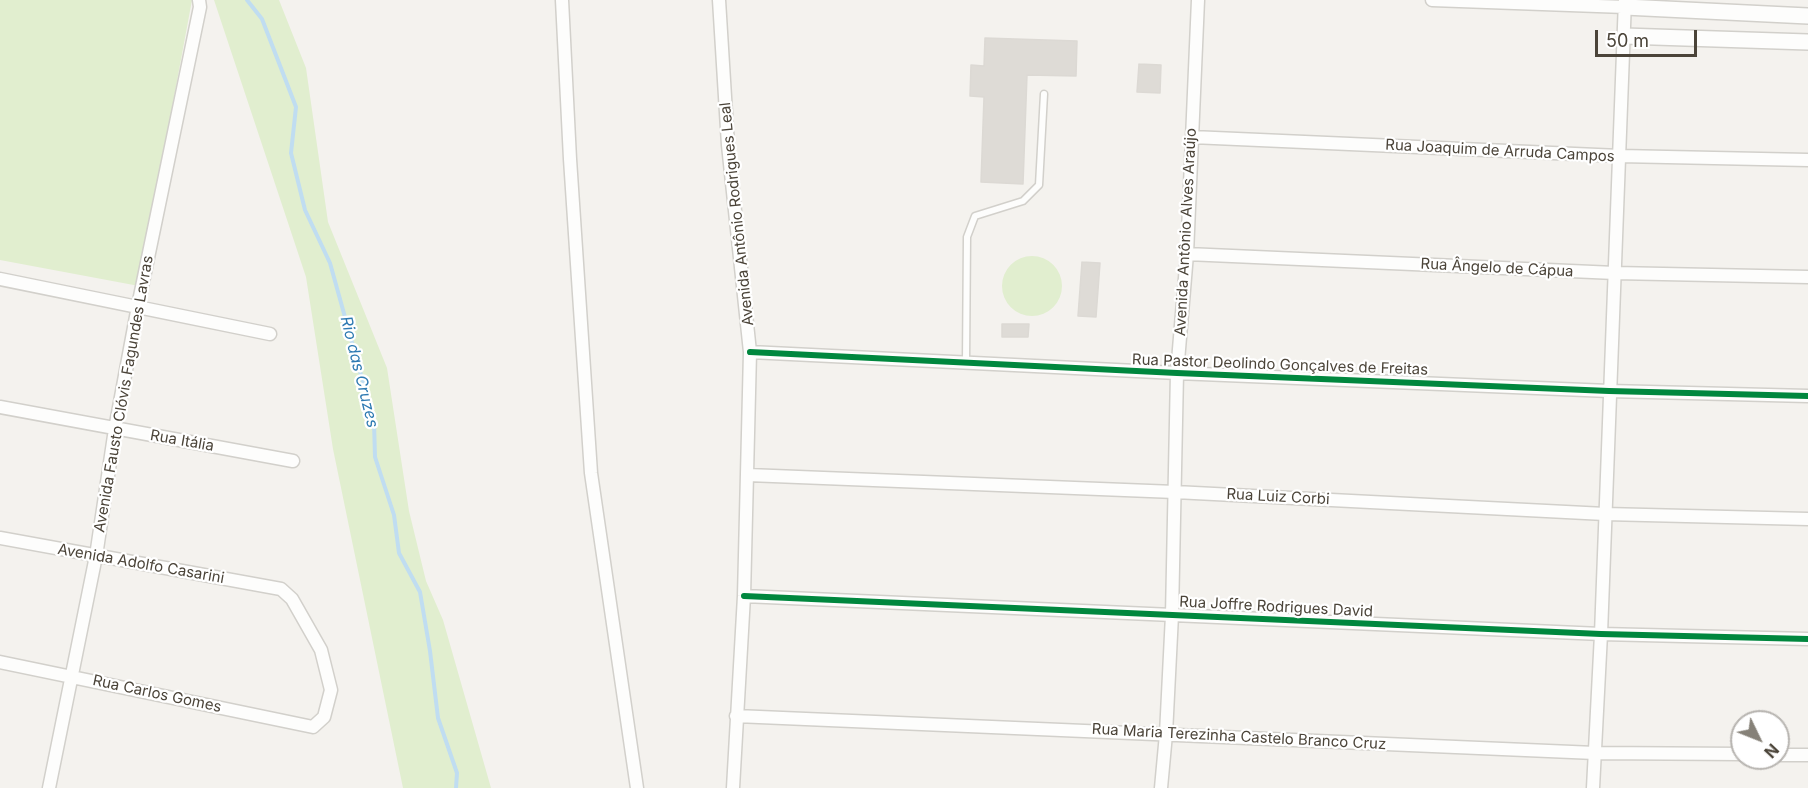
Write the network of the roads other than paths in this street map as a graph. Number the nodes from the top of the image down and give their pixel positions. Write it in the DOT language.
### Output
graph roads {
  1 [pos="199,0"];
  2 [pos="562,0"];
  3 [pos="719,0"];
  4 [pos="1198,0"];
  5 [pos="1432,0"];
  6 [pos="1625,4"];
  7 [pos="1808,15"];
  8 [pos="1624,36"];
  9 [pos="1808,42"];
  10 [pos="1044,94"];
  11 [pos="1192,137"];
  12 [pos="1620,156"];
  13 [pos="1808,160"];
  14 [pos="1187,254"];
  15 [pos="1615,273"];
  16 [pos="1808,277"];
  17 [pos="0,279"];
  18 [pos="138,306"];
  19 [pos="270,334"];
  20 [pos="750,352"];
  21 [pos="966,362"];
  22 [pos="1177,373"];
  23 [pos="1609,391"];
  24 [pos="1808,396"];
  25 [pos="0,407"];
  26 [pos="115,429"];
  27 [pos="293,461"];
  28 [pos="748,475"];
  29 [pos="1175,492"];
  30 [pos="1605,514"];
  31 [pos="1808,519"];
  32 [pos="0,538"];
  33 [pos="96,556"];
  34 [pos="744,596"];
  35 [pos="1172,615"];
  36 [pos="1601,634"];
  37 [pos="1808,639"];
  38 [pos="0,662"];
  39 [pos="73,677"];
  40 [pos="736,716"];
  41 [pos="313,727"];
  42 [pos="1166,734"];
  43 [pos="1595,753"];
  44 [pos="1730,754"];
  45 [pos="1790,755"];
  46 [pos="1808,755"];
  47 [pos="636,771"];
  48 [pos="49,788"];
  49 [pos="637,788"];
  50 [pos="645,788"];
  51 [pos="733,788"];
  52 [pos="1161,788"];
  53 [pos="1593,788"];
  1 -- 18 [label="street, Avenida Fausto Clóvis Fagundes Lavras"];
  2 -- 47 [label="street"];
  3 -- 20 [label="street, Avenida Antônio Rodrigues Leal"];
  4 -- 11 [label="street, Avenida Antônio Alves Araújo"];
  5 -- 6 [label="street"];
  6 -- 7 [label="street"];
  6 -- 8 [label="street"];
  8 -- 9 [label="street"];
  8 -- 12 [label="street"];
  10 -- 21 [label="lane"];
  11 -- 12 [label="street, Rua Joaquim de Arruda Campos"];
  11 -- 14 [label="street, Avenida Antônio Alves Araújo"];
  12 -- 13 [label="street, Rua Joaquim de Arruda Campos"];
  12 -- 15 [label="street"];
  14 -- 15 [label="street, Rua Ângelo de Cápua"];
  14 -- 22 [label="street, Avenida Antônio Alves Araújo"];
  15 -- 16 [label="street, Rua Ângelo de Cápua"];
  15 -- 23 [label="street"];
  17 -- 18 [label="street"];
  18 -- 19 [label="street"];
  18 -- 26 [label="street, Avenida Fausto Clóvis Fagundes Lavras"];
  20 -- 21 [label="street, Rua Pastor Deolindo Gonçalves de Freitas"];
  20 -- 28 [label="street, Avenida Antônio Rodrigues Leal"];
  21 -- 22 [label="street, Rua Pastor Deolindo Gonçalves de Freitas"];
  22 -- 23 [label="street, Rua Pastor Deolindo Gonçalves de Freitas"];
  22 -- 29 [label="street, Avenida Antônio Alves Araújo"];
  23 -- 24 [label="street, Rua Pastor Deolindo Gonçalves de Freitas"];
  23 -- 30 [label="street"];
  25 -- 26 [label="street, Rua Itália"];
  26 -- 27 [label="street, Rua Itália"];
  26 -- 33 [label="street, Avenida Fausto Clóvis Fagundes Lavras"];
  28 -- 29 [label="street, Rua Luiz Corbi"];
  28 -- 34 [label="street, Avenida Antônio Rodrigues Leal"];
  29 -- 30 [label="street, Rua Luiz Corbi"];
  29 -- 35 [label="street, Avenida Antônio Alves Araújo"];
  30 -- 31 [label="street, Rua Luiz Corbi"];
  30 -- 36 [label="street"];
  32 -- 33 [label="street, Avenida Adolfo Casarini"];
  33 -- 39 [label="street, Avenida Fausto Clóvis Fagundes Lavras"];
  33 -- 41 [label="street, Avenida Adolfo Casarini"];
  34 -- 35 [label="street, Rua Joffre Rodrigues David"];
  34 -- 40 [label="street, Avenida Antônio Rodrigues Leal"];
  35 -- 36 [label="street, Rua Joffre Rodrigues David"];
  35 -- 42 [label="street, Avenida Antônio Alves Araújo"];
  36 -- 37 [label="street, Rua Joffre Rodrigues David"];
  36 -- 43 [label="street"];
  38 -- 39 [label="street, Rua Carlos Gomes"];
  39 -- 41 [label="street, Rua Carlos Gomes"];
  39 -- 48 [label="street, Avenida Fausto Clóvis Fagundes Lavras"];
  40 -- 42 [label="street, Rua Maria Terezinha Castelo Branco Cruz"];
  40 -- 51 [label="street, Avenida Antônio Rodrigues Leal"];
  42 -- 43 [label="street, Rua Maria Terezinha Castelo Branco Cruz"];
  42 -- 52 [label="street, Avenida Antônio Alves Araújo"];
  43 -- 44 [label="street, Rua Maria Terezinha Castelo Branco Cruz"];
  43 -- 53 [label="street"];
  45 -- 46 [label="street"];
  47 -- 49 [label="street"];
  47 -- 50 [label="street"];
}
